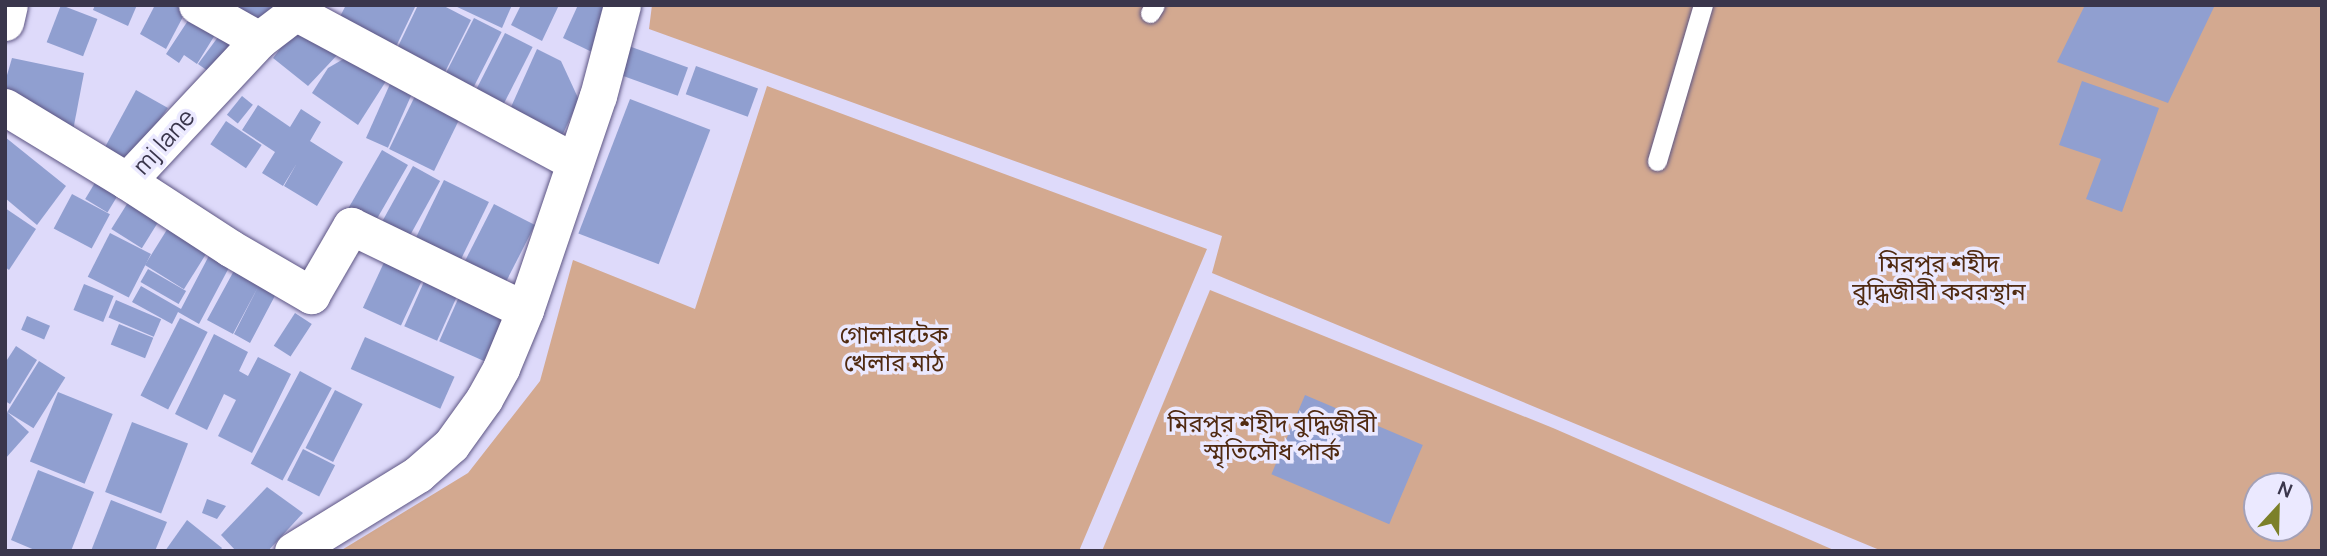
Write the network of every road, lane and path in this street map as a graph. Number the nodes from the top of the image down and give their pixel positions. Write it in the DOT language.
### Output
graph roads {
  1 [pos="9,5"];
  2 [pos="197,5"];
  3 [pos="622,5"];
  4 [pos="1703,5"];
  5 [pos="301,9"];
  6 [pos="5,22"];
  7 [pos="258,40"];
  8 [pos="5,107"];
  9 [pos="1657,161"];
  10 [pos="575,162"];
  11 [pos="127,181"];
  12 [pos="525,310"];
  13 [pos="293,551"];
  1 -- 6 [label="street"];
  2 -- 7 [label="street"];
  3 -- 10 [label="street"];
  4 -- 9 [label="lane"];
  5 -- 7 [label="street, mj lane"];
  5 -- 10 [label="street"];
  7 -- 11 [label="street, mj lane"];
  8 -- 11 [label="street, mj lane"];
  10 -- 12 [label="street"];
  11 -- 12 [label="street"];
  12 -- 13 [label="street"];
}
